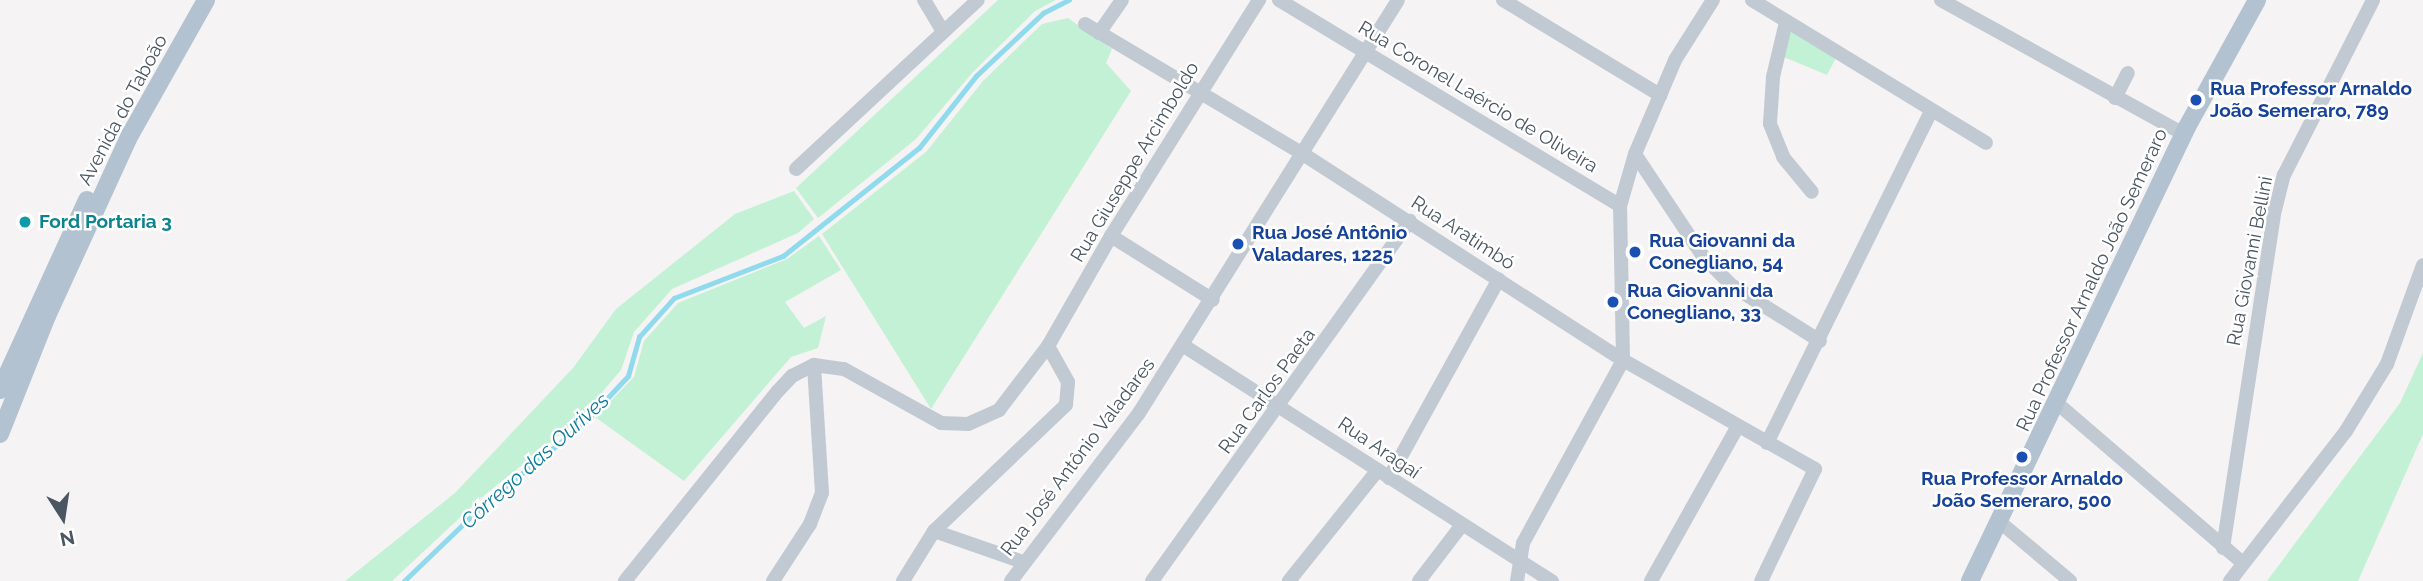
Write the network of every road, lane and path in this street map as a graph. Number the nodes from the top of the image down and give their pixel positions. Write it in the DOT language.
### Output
graph roads {
  1 [pos="195,0"];
  2 [pos="206,0"];
  3 [pos="924,0"];
  4 [pos="978,0"];
  5 [pos="1122,0"];
  6 [pos="1259,0"];
  7 [pos="1279,0"];
  8 [pos="1398,0"];
  9 [pos="1503,0"];
  10 [pos="1713,0"];
  11 [pos="1752,0"];
  12 [pos="1941,0"];
  13 [pos="2257,0"];
  14 [pos="2373,0"];
  15 [pos="1786,22"];
  16 [pos="1086,24"];
  17 [pos="943,32"];
  18 [pos="1099,33"];
  19 [pos="1368,52"];
  20 [pos="2128,73"];
  21 [pos="1198,95"];
  22 [pos="1660,95"];
  23 [pos="2115,98"];
  24 [pos="1931,111"];
  25 [pos="2184,134"];
  26 [pos="1986,143"];
  27 [pos="1303,154"];
  28 [pos="1635,154"];
  29 [pos="796,169"];
  30 [pos="1812,192"];
  31 [pos="1620,206"];
  32 [pos="1410,222"];
  33 [pos="1111,236"];
  34 [pos="2423,265"];
  35 [pos="1499,279"];
  36 [pos="1213,300"];
  37 [pos="1820,341"];
  38 [pos="1048,346"];
  39 [pos="1184,346"];
  40 [pos="1623,360"];
  41 [pos="814,365"];
  42 [pos="0,390"];
  43 [pos="2059,404"];
  44 [pos="1282,405"];
  45 [pos="1737,428"];
  46 [pos="0,434"];
  47 [pos="1767,443"];
  48 [pos="1383,474"];
  49 [pos="2001,523"];
  50 [pos="1461,526"];
  51 [pos="934,531"];
  52 [pos="2223,548"];
  53 [pos="1023,562"];
  54 [pos="1520,562"];
  55 [pos="2242,562"];
  56 [pos="625,581"];
  57 [pos="774,581"];
  58 [pos="903,581"];
  59 [pos="1011,581"];
  60 [pos="1152,581"];
  61 [pos="1289,581"];
  62 [pos="1419,581"];
  63 [pos="1517,581"];
  64 [pos="1552,581"];
  65 [pos="1651,581"];
  66 [pos="1761,581"];
  67 [pos="1970,581"];
  68 [pos="2070,581"];
  69 [pos="2230,581"];
  1 -- 42 [label="main road, Avenida do Taboão"];
  2 -- 46 [label="main road, Avenida do Taboão"];
  3 -- 17 [label="street"];
  4 -- 17 [label="street"];
  5 -- 18 [label="street"];
  6 -- 21 [label="street, Rua Giuseppe Arcimboldo"];
  7 -- 19 [label="street, Rua Coronel Laércio de Oliveira"];
  8 -- 19 [label="street, Rua José Antônio Valadares"];
  9 -- 22 [label="street"];
  10 -- 22 [label="street"];
  11 -- 15 [label="street"];
  12 -- 23 [label="street"];
  13 -- 25 [label="main road, Rua Professor Arnaldo João Semeraro"];
  14 -- 52 [label="street, Rua Giovanni Bellini"];
  15 -- 24 [label="street"];
  15 -- 30 [label="street"];
  16 -- 18 [label="street, Rua Aratimbó"];
  17 -- 29 [label="street"];
  18 -- 21 [label="street, Rua Aratimbó"];
  19 -- 27 [label="street, Rua José Antônio Valadares"];
  19 -- 31 [label="street, Rua Coronel Laércio de Oliveira"];
  20 -- 23 [label="street"];
  21 -- 27 [label="street, Rua Aratimbó"];
  21 -- 33 [label="street, Rua Giuseppe Arcimboldo"];
  22 -- 28 [label="street"];
  23 -- 25 [label="street"];
  24 -- 26 [label="street"];
  24 -- 37 [label="street"];
  25 -- 43 [label="main road, Rua Professor Arnaldo João Semeraro"];
  27 -- 32 [label="street, Rua Aratimbó"];
  27 -- 36 [label="street, Rua José Antônio Valadares"];
  28 -- 31 [label="street"];
  28 -- 37 [label="street"];
  31 -- 40 [label="street"];
  32 -- 35 [label="street, Rua Aratimbó"];
  32 -- 44 [label="street, Rua Carlos Paeta"];
  33 -- 36 [label="street"];
  33 -- 38 [label="street, Rua Giuseppe Arcimboldo"];
  34 -- 55 [label="street"];
  35 -- 40 [label="street, Rua Aratimbó"];
  35 -- 48 [label="street"];
  36 -- 39 [label="street, Rua José Antônio Valadares"];
  37 -- 47 [label="street"];
  38 -- 41 [label="street, Rua Giuseppe Arcimboldo"];
  38 -- 51 [label="street"];
  39 -- 44 [label="street, Rua Aragaí"];
  39 -- 53 [label="street, Rua José Antônio Valadares"];
  40 -- 45 [label="street, Rua Aratimbó"];
  40 -- 54 [label="street"];
  41 -- 56 [label="street"];
  41 -- 57 [label="street"];
  43 -- 49 [label="main road, Rua Professor Arnaldo João Semeraro"];
  43 -- 52 [label="street"];
  44 -- 48 [label="street, Rua Aragaí"];
  44 -- 60 [label="street, Rua Carlos Paeta"];
  45 -- 47 [label="street, Rua Aratimbó"];
  45 -- 65 [label="street"];
  47 -- 66 [label="street, Rua Aratimbó"];
  48 -- 50 [label="street, Rua Aragaí"];
  48 -- 61 [label="street"];
  49 -- 67 [label="main road, Rua Professor Arnaldo João Semeraro"];
  49 -- 68 [label="street"];
  50 -- 54 [label="street, Rua Aragaí"];
  50 -- 62 [label="street"];
  51 -- 53 [label="street"];
  51 -- 58 [label="street"];
  52 -- 55 [label="street"];
  53 -- 59 [label="street, Rua José Antônio Valadares"];
  54 -- 63 [label="street"];
  54 -- 64 [label="street, Rua Aragaí"];
  55 -- 69 [label="street"];
}
